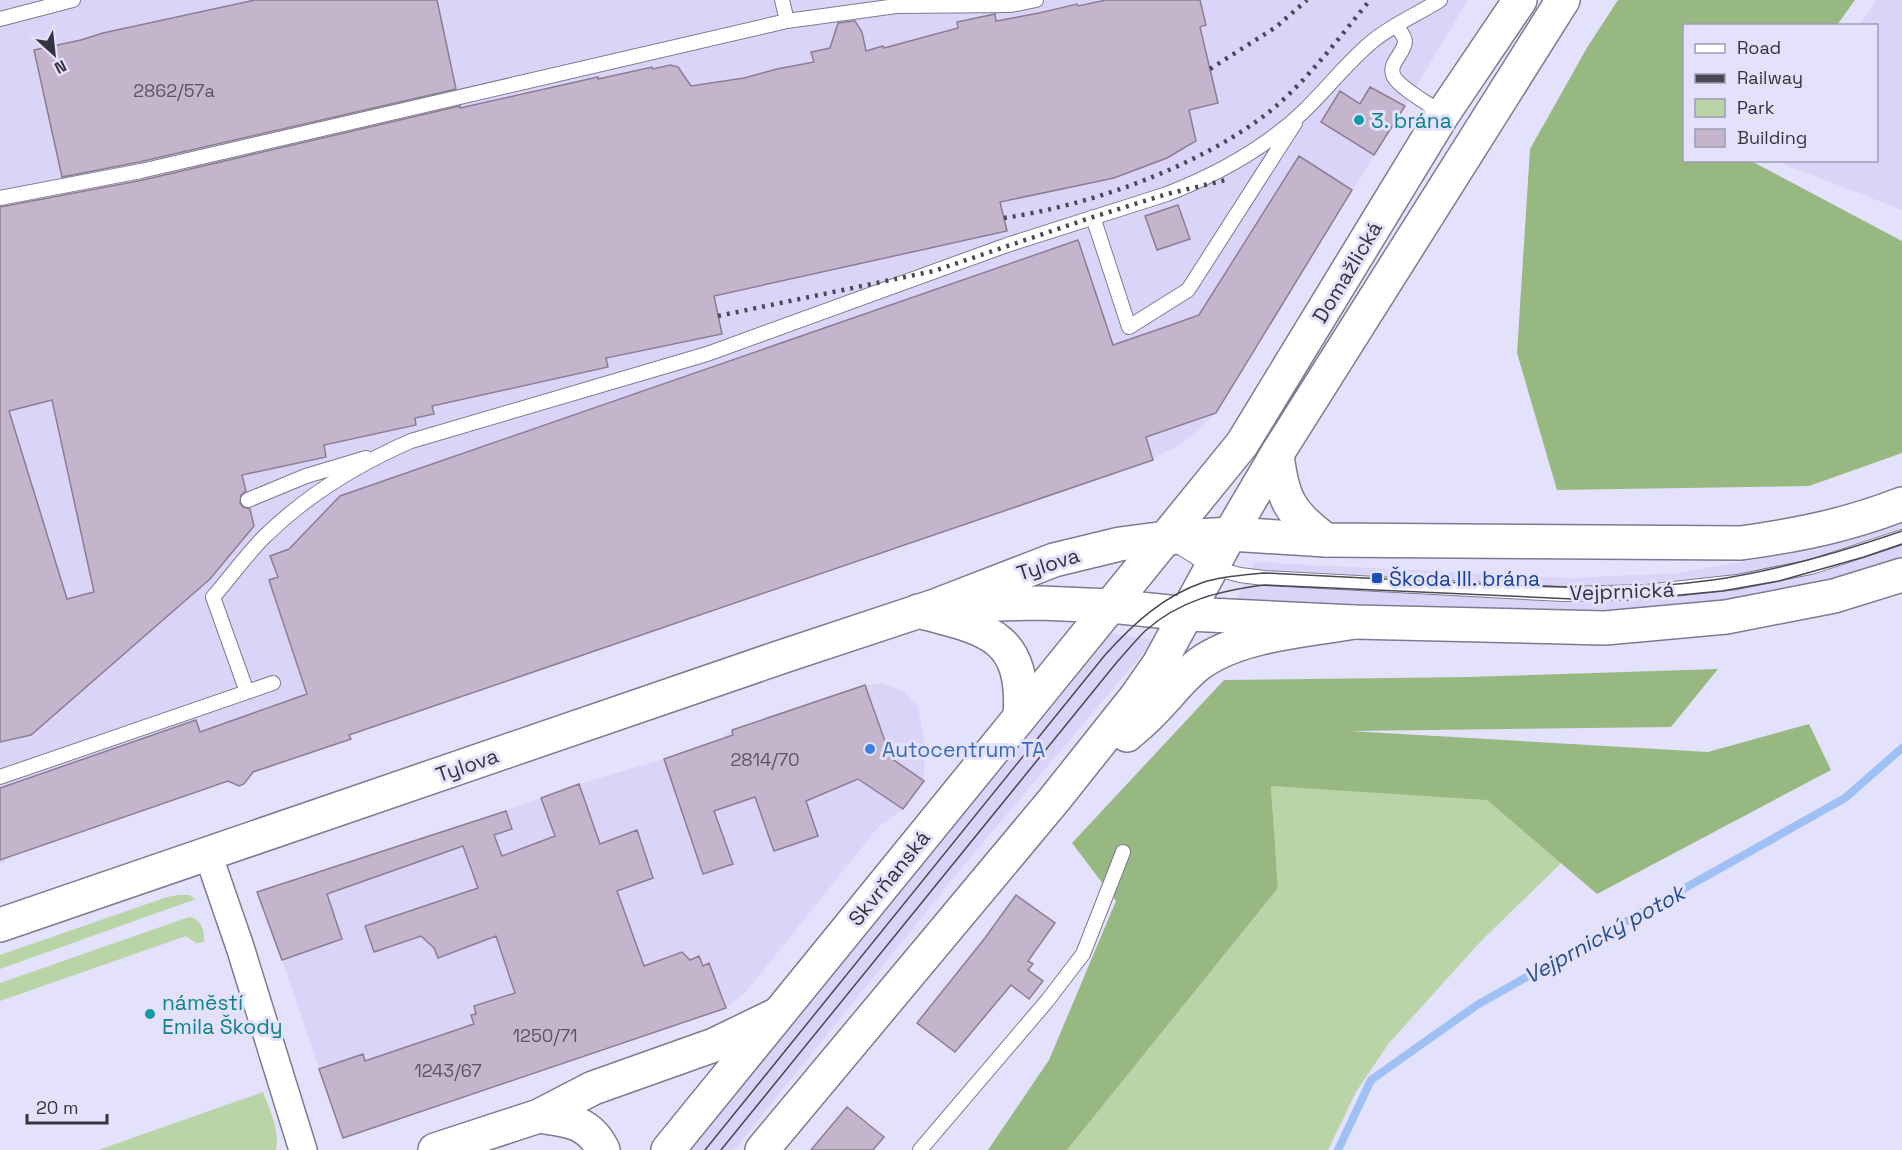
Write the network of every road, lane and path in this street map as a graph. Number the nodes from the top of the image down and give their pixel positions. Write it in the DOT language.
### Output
graph roads {
  1 [pos="74,0"];
  2 [pos="782,0"];
  3 [pos="1036,0"];
  4 [pos="1440,0"];
  5 [pos="1520,0"];
  6 [pos="1563,0"];
  7 [pos="0,19"];
  8 [pos="787,21"];
  9 [pos="1396,25"];
  10 [pos="1301,113"];
  11 [pos="1443,114"];
  12 [pos="0,198"];
  13 [pos="1093,217"];
  14 [pos="1277,453"];
  15 [pos="383,454"];
  16 [pos="248,500"];
  17 [pos="1902,504"];
  18 [pos="1230,534"];
  19 [pos="1902,537"];
  20 [pos="1166,538"];
  21 [pos="1326,540"];
  22 [pos="1213,568"];
  23 [pos="1902,575"];
  24 [pos="1111,606"];
  25 [pos="927,609"];
  26 [pos="1188,614"];
  27 [pos="1354,622"];
  28 [pos="273,683"];
  29 [pos="247,692"];
  30 [pos="1020,717"];
  31 [pos="0,777"];
  32 [pos="1054,800"];
  33 [pos="1123,852"];
  34 [pos="208,854"];
  35 [pos="0,925"];
  36 [pos="778,1014"];
  37 [pos="539,1116"];
  38 [pos="303,1150"];
  39 [pos="435,1150"];
  40 [pos="603,1150"];
  41 [pos="668,1150"];
  42 [pos="762,1150"];
  43 [pos="920,1150"];
  1 -- 7 [label="lane"];
  2 -- 8 [label="lane"];
  3 -- 8 [label="lane"];
  4 -- 9 [label="lane"];
  5 -- 11 [label="main road, Domažlická"];
  6 -- 14 [label="main road, Domažlická"];
  8 -- 12 [label="lane"];
  9 -- 10 [label="lane"];
  9 -- 11 [label="lane"];
  10 -- 13 [label="lane"];
  10 -- 13 [label="lane"];
  11 -- 20 [label="main road, Domažlická"];
  13 -- 15 [label="lane"];
  14 -- 18 [label="main road, Domažlická"];
  14 -- 21 [label="main road"];
  15 -- 16 [label="lane"];
  15 -- 29 [label="lane"];
  17 -- 21 [label="main road"];
  18 -- 20 [label="main road, Tylova"];
  18 -- 21 [label="main road"];
  18 -- 22 [label="main road, Domažlická"];
  19 -- 22 [label="lane, Vejprnická"];
  20 -- 22 [label="lane, Vejprnická"];
  20 -- 24 [label="main road, Domažlická"];
  20 -- 25 [label="main road, Tylova"];
  22 -- 26 [label="main road, Domažlická"];
  23 -- 27 [label="main road, Vejprnická"];
  24 -- 25 [label="main road, Tylova"];
  24 -- 26 [label="main road, Tylova"];
  24 -- 30 [label="main road, Skvrňanská"];
  25 -- 30 [label="main road"];
  25 -- 34 [label="main road, Tylova"];
  26 -- 27 [label="main road, Vejprnická"];
  26 -- 32 [label="main road"];
  27 -- 32 [label="main road"];
  28 -- 29 [label="lane"];
  29 -- 31 [label="lane"];
  30 -- 36 [label="main road, Skvrňanská"];
  32 -- 42 [label="main road"];
  33 -- 43 [label="lane"];
  34 -- 35 [label="main road, Tylova"];
  34 -- 38 [label="street"];
  36 -- 37 [label="main road"];
  36 -- 41 [label="main road, Skvrňanská"];
  37 -- 39 [label="main road"];
  37 -- 40 [label="main road"];
}
